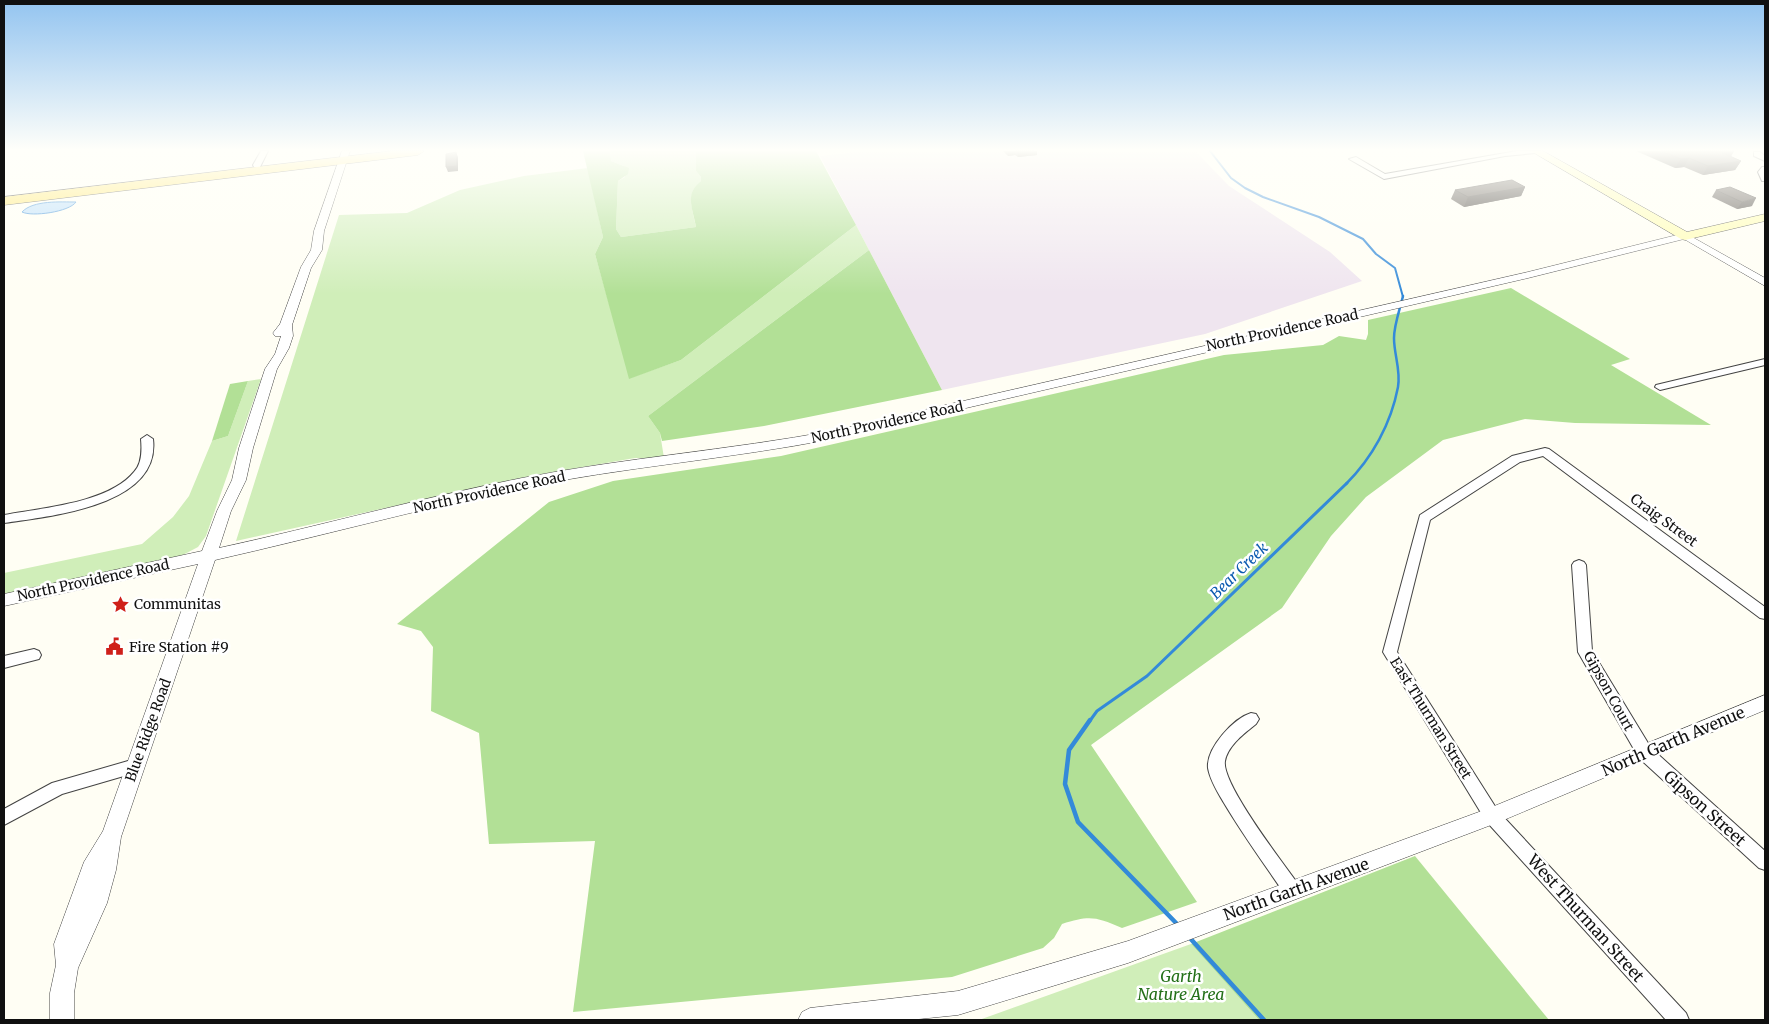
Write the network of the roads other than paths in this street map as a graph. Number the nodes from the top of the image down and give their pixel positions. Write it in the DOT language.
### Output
graph roads {
  1 [pos="330,199"];
  2 [pos="1620,199"];
  3 [pos="1654,218"];
  4 [pos="1765,218"];
  5 [pos="1713,230"];
  6 [pos="1685,236"];
  7 [pos="1765,283"];
  8 [pos="1765,362"];
  9 [pos="1660,387"];
  10 [pos="147,439"];
  11 [pos="1545,452"];
  12 [pos="4,519"];
  13 [pos="209,555"];
  14 [pos="1579,565"];
  15 [pos="4,600"];
  16 [pos="1765,614"];
  17 [pos="34,655"];
  18 [pos="4,662"];
  19 [pos="1765,702"];
  20 [pos="1251,719"];
  21 [pos="1645,753"];
  22 [pos="135,766"];
  23 [pos="1492,816"];
  24 [pos="4,817"];
  25 [pos="1765,862"];
  26 [pos="1292,890"];
  27 [pos="62,1020"];
  28 [pos="810,1020"];
  29 [pos="1679,1020"];
  1 -- 13 [label="street, Blue Ridge Road"];
  2 -- 3 [label="main road"];
  3 -- 5 [label="main road"];
  3 -- 6 [label="main road"];
  4 -- 5 [label="main road, North Providence Road"];
  5 -- 6 [label="main road, North Providence Road"];
  6 -- 7 [label="street"];
  6 -- 13 [label="street, North Providence Road"];
  8 -- 9 [label="street"];
  10 -- 12 [label="street"];
  11 -- 16 [label="street, Craig Street"];
  11 -- 23 [label="street, East Thurman Street"];
  13 -- 15 [label="street, North Providence Road"];
  13 -- 22 [label="street, Blue Ridge Road"];
  14 -- 21 [label="street, Gipson Court"];
  17 -- 18 [label="street"];
  19 -- 21 [label="street, North Garth Avenue"];
  20 -- 26 [label="street"];
  21 -- 23 [label="street, North Garth Avenue"];
  21 -- 25 [label="street, Gipson Street"];
  22 -- 24 [label="street"];
  22 -- 27 [label="street, Blue Ridge Road"];
  23 -- 26 [label="street, North Garth Avenue"];
  23 -- 29 [label="street, West Thurman Street"];
  26 -- 28 [label="street, North Garth Avenue"];
}
